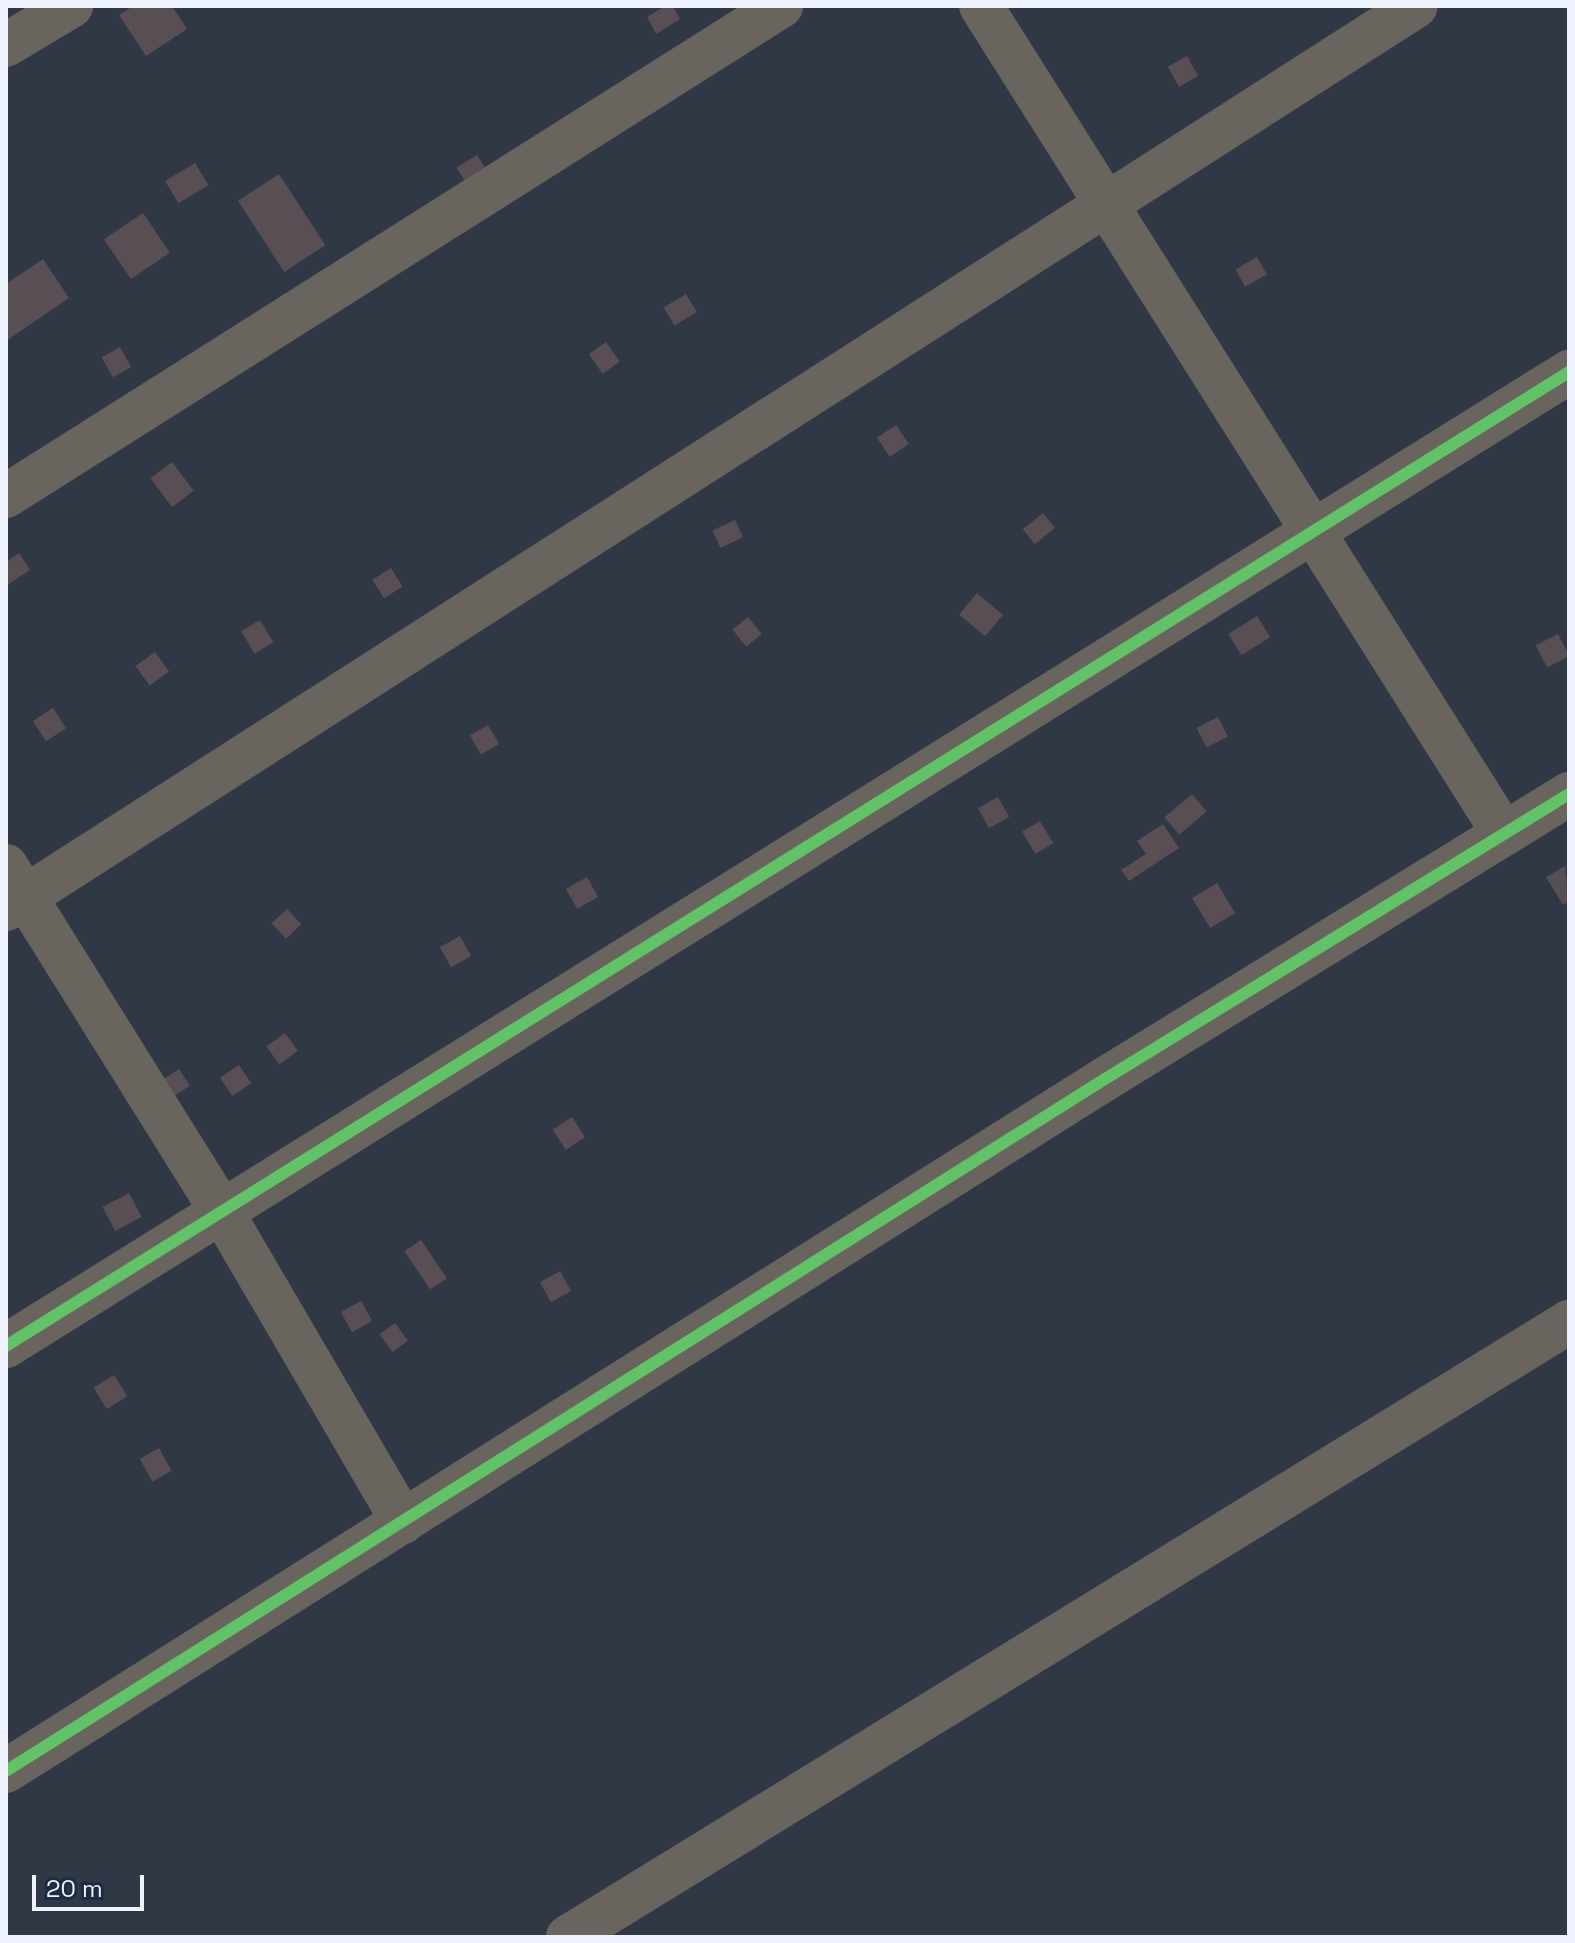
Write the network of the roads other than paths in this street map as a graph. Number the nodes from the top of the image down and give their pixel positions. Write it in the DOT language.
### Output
graph roads {
  1 [pos="71,6"];
  2 [pos="781,6"];
  3 [pos="981,6"];
  4 [pos="1416,6"];
  5 [pos="6,45"];
  6 [pos="1107,204"];
  7 [pos="1569,372"];
  8 [pos="6,496"];
  9 [pos="1313,532"];
  10 [pos="1569,794"];
  11 [pos="1504,834"];
  12 [pos="12,891"];
  13 [pos="222,1212"];
  14 [pos="1569,1322"];
  15 [pos="6,1346"];
  16 [pos="403,1522"];
  17 [pos="6,1771"];
  18 [pos="568,1937"];
  1 -- 5 [label="street"];
  2 -- 8 [label="street"];
  3 -- 6 [label="street"];
  4 -- 6 [label="street"];
  6 -- 9 [label="street"];
  6 -- 12 [label="street"];
  7 -- 9 [label="street"];
  9 -- 11 [label="street"];
  9 -- 13 [label="street"];
  10 -- 11 [label="street"];
  11 -- 16 [label="street"];
  12 -- 13 [label="street"];
  13 -- 15 [label="street"];
  13 -- 16 [label="street"];
  14 -- 18 [label="street"];
  16 -- 17 [label="street"];
}
